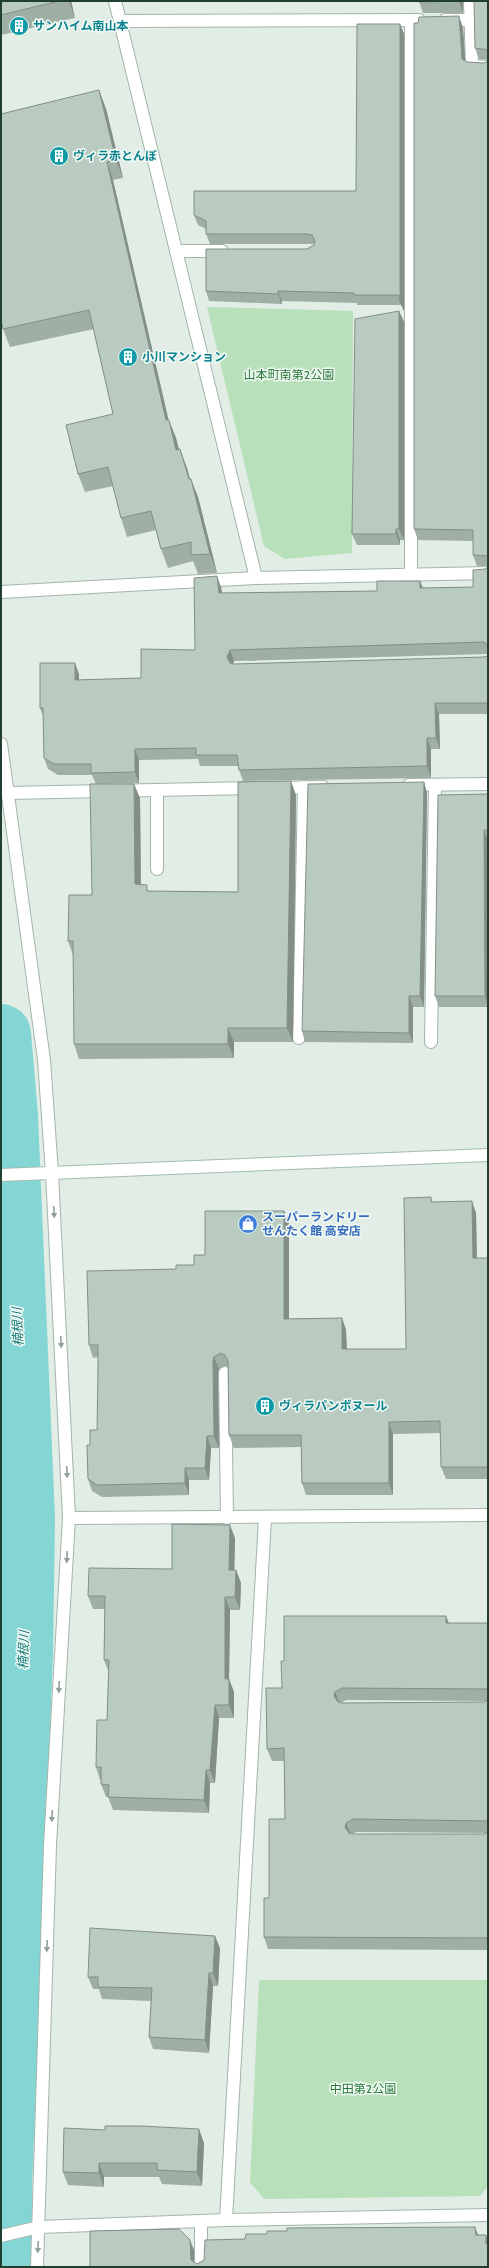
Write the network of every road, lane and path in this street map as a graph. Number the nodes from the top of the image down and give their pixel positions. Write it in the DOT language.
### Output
graph roads {
  1 [pos="115,1"];
  2 [pos="470,1"];
  3 [pos="411,20"];
  4 [pos="470,20"];
  5 [pos="120,21"];
  6 [pos="488,67"];
  7 [pos="176,251"];
  8 [pos="232,251"];
  9 [pos="488,573"];
  10 [pos="411,574"];
  11 [pos="256,578"];
  12 [pos="1,592"];
  13 [pos="1,744"];
  14 [pos="488,784"];
  15 [pos="435,785"];
  16 [pos="335,786"];
  17 [pos="397,786"];
  18 [pos="304,787"];
  19 [pos="157,790"];
  20 [pos="8,793"];
  21 [pos="157,869"];
  22 [pos="299,1038"];
  23 [pos="431,1042"];
  24 [pos="488,1154"];
  25 [pos="52,1173"];
  26 [pos="1,1175"];
  27 [pos="225,1373"];
  28 [pos="488,1515"];
  29 [pos="69,1518"];
  30 [pos="227,1518"];
  31 [pos="265,1518"];
  32 [pos="488,2215"];
  33 [pos="226,2220"];
  34 [pos="201,2221"];
  35 [pos="39,2227"];
  36 [pos="1,2236"];
  37 [pos="37,2267"];
  38 [pos="201,2267"];
  1 -- 5 [label="street"];
  2 -- 4 [label="street"];
  3 -- 4 [label="street"];
  3 -- 5 [label="street"];
  3 -- 10 [label="street"];
  4 -- 6 [label="street"];
  5 -- 7 [label="street"];
  7 -- 8 [label="street"];
  7 -- 11 [label="street"];
  9 -- 10 [label="street"];
  10 -- 11 [label="street"];
  11 -- 12 [label="street"];
  13 -- 20 [label="street"];
  14 -- 15 [label="street"];
  15 -- 17 [label="street"];
  15 -- 23 [label="street"];
  16 -- 18 [label="street"];
  18 -- 19 [label="street"];
  18 -- 22 [label="street"];
  19 -- 20 [label="street"];
  19 -- 21 [label="street"];
  20 -- 25 [label="street"];
  24 -- 25 [label="street"];
  25 -- 26 [label="street"];
  25 -- 29 [label="street, one-way"];
  27 -- 30 [label="street"];
  28 -- 31 [label="street"];
  29 -- 30 [label="street"];
  29 -- 35 [label="street, one-way"];
  30 -- 31 [label="street"];
  31 -- 33 [label="street"];
  32 -- 33 [label="street"];
  33 -- 34 [label="street"];
  34 -- 35 [label="street"];
  34 -- 38 [label="street"];
  35 -- 36 [label="street"];
  35 -- 37 [label="street, one-way"];
}
